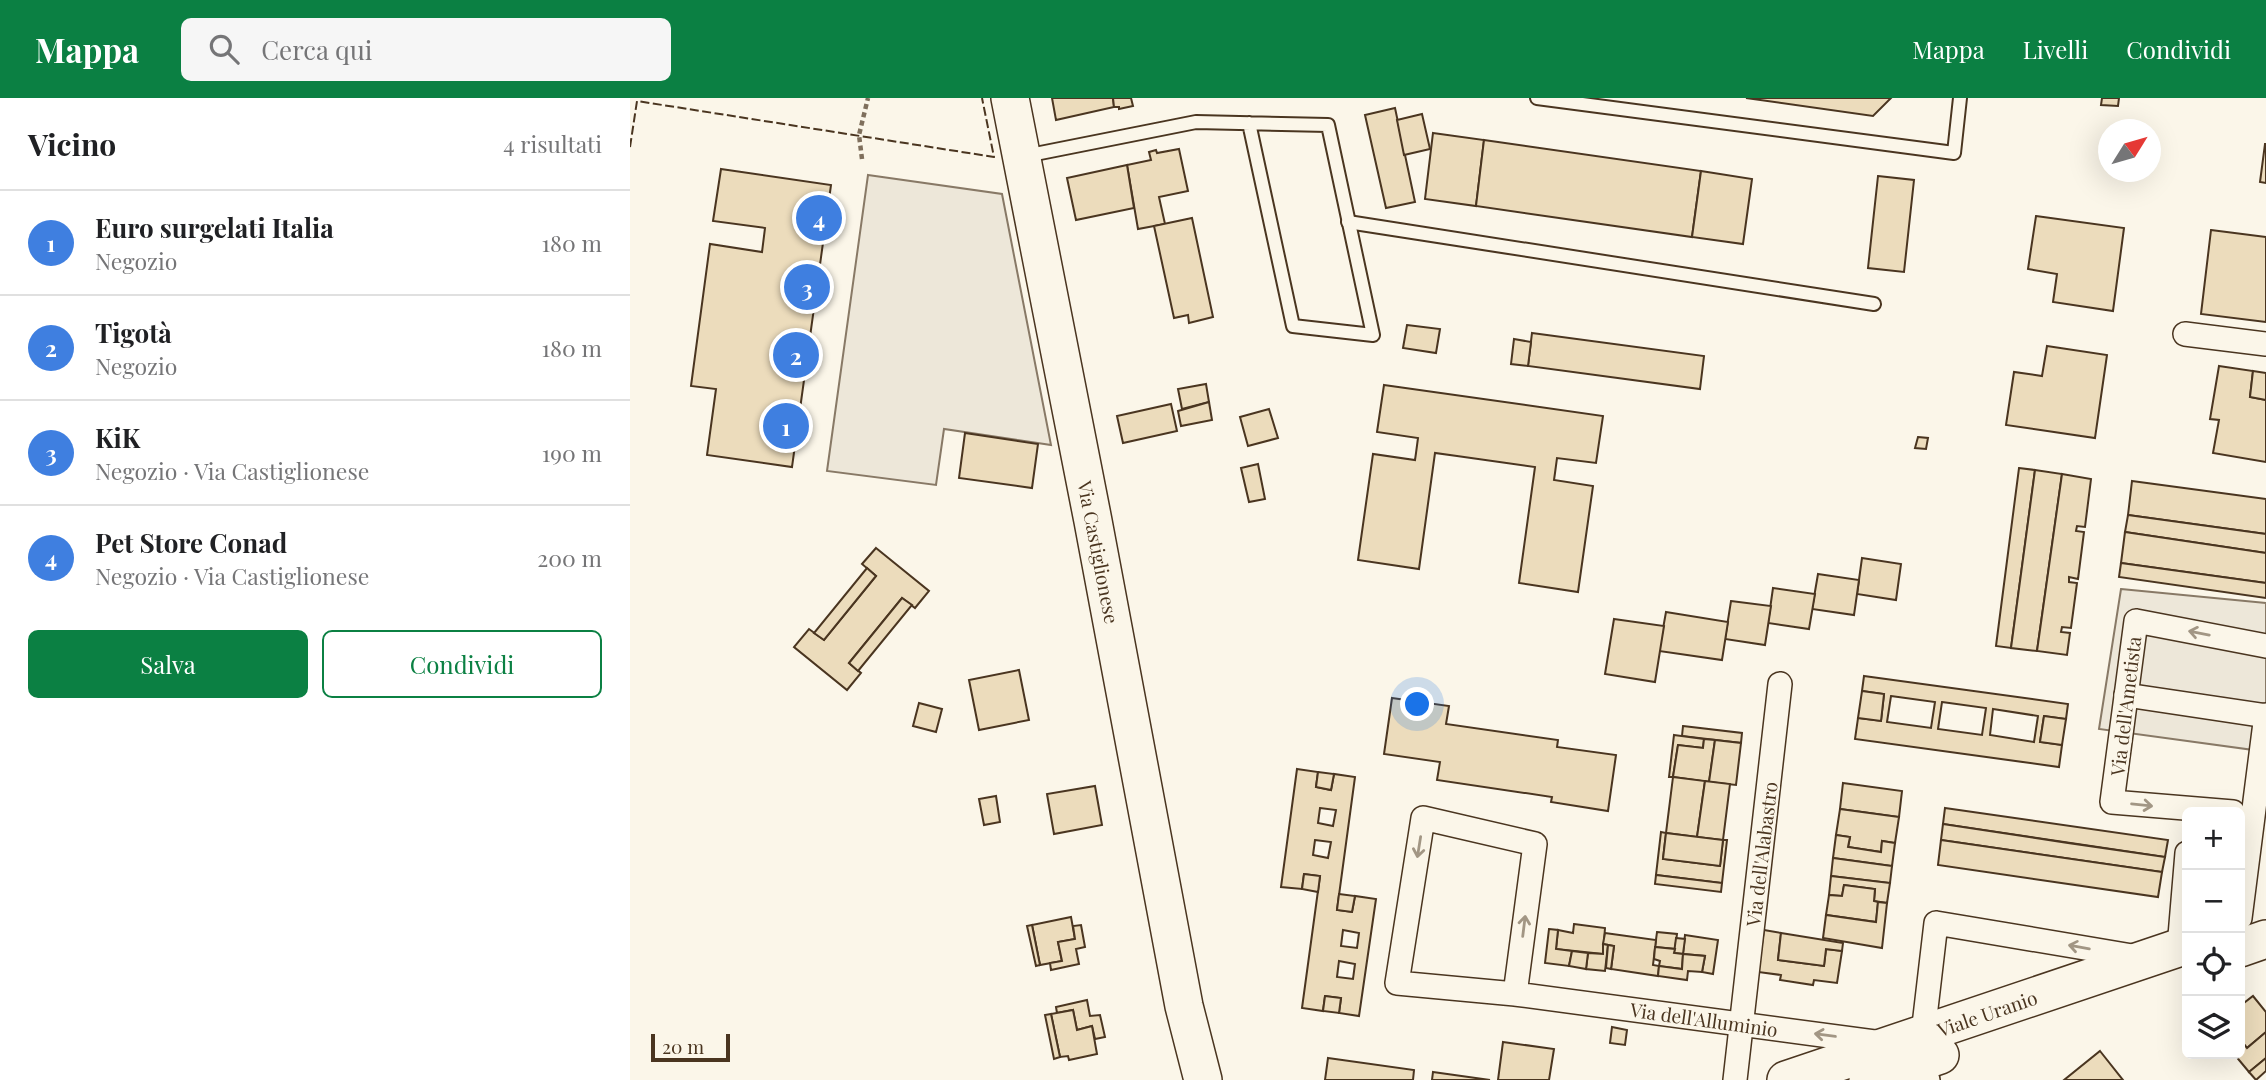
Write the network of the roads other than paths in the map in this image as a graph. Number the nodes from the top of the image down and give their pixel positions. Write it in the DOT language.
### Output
graph roads {
  1 [pos="1010,98"];
  2 [pos="1537,98"];
  3 [pos="1960,98"];
  4 [pos="1637,104"];
  5 [pos="1249,123"];
  6 [pos="1021,157"];
  7 [pos="1349,222"];
  8 [pos="1874,304"];
  9 [pos="2185,334"];
  10 [pos="2266,344"];
  11 [pos="2266,646"];
  12 [pos="1780,684"];
  13 [pos="2126,695"];
  14 [pos="2266,715"];
  15 [pos="2182,810"];
  16 [pos="2248,813"];
  17 [pos="2185,870"];
  18 [pos="2244,870"];
  19 [pos="2266,919"];
  20 [pos="2245,926"];
  21 [pos="2266,939"];
  22 [pos="2245,946"];
  23 [pos="2175,955"];
  24 [pos="1515,994"];
  25 [pos="1184,1006"];
  26 [pos="1741,1024"];
  27 [pos="1914,1055"];
  28 [pos="1203,1080"];
  29 [pos="1215,1080"];
  30 [pos="1735,1080"];
  31 [pos="1786,1080"];
  32 [pos="1868,1080"];
  1 -- 6 [label="main road, Via Castiglionese"];
  2 -- 4 [label="lane"];
  3 -- 4 [label="lane"];
  5 -- 6 [label="lane"];
  5 -- 7 [label="lane"];
  5 -- 7 [label="lane"];
  6 -- 25 [label="main road, Via Castiglionese"];
  7 -- 8 [label="lane"];
  9 -- 10 [label="street"];
  11 -- 13 [label="street, Via dell'Ametista, one-way"];
  12 -- 26 [label="street, Via dell'Alabastro"];
  13 -- 14 [label="street"];
  13 -- 15 [label="street, Via dell'Ametista, one-way"];
  14 -- 16 [label="street"];
  16 -- 18 [label="street"];
  17 -- 23 [label="street"];
  19 -- 20 [label="main road"];
  21 -- 22 [label="main road"];
  23 -- 27 [label="main road, Viale Uranio"];
  23 -- 27 [label="street, one-way"];
  24 -- 24 [label="street, Via dell'Alluminio, one-way"];
  24 -- 26 [label="street, Via dell'Alluminio"];
  25 -- 28 [label="main road, Via Castiglionese"];
  25 -- 29 [label="main road, Via Castiglionese"];
  27 -- 26 [label="street, Via dell'Alluminio, one-way"];
  26 -- 30 [label="street, Via dell'Alabastro"];
  27 -- 31 [label="main road, Viale Uranio"];
  27 -- 32 [label="main road, Viale Uranio"];
}
